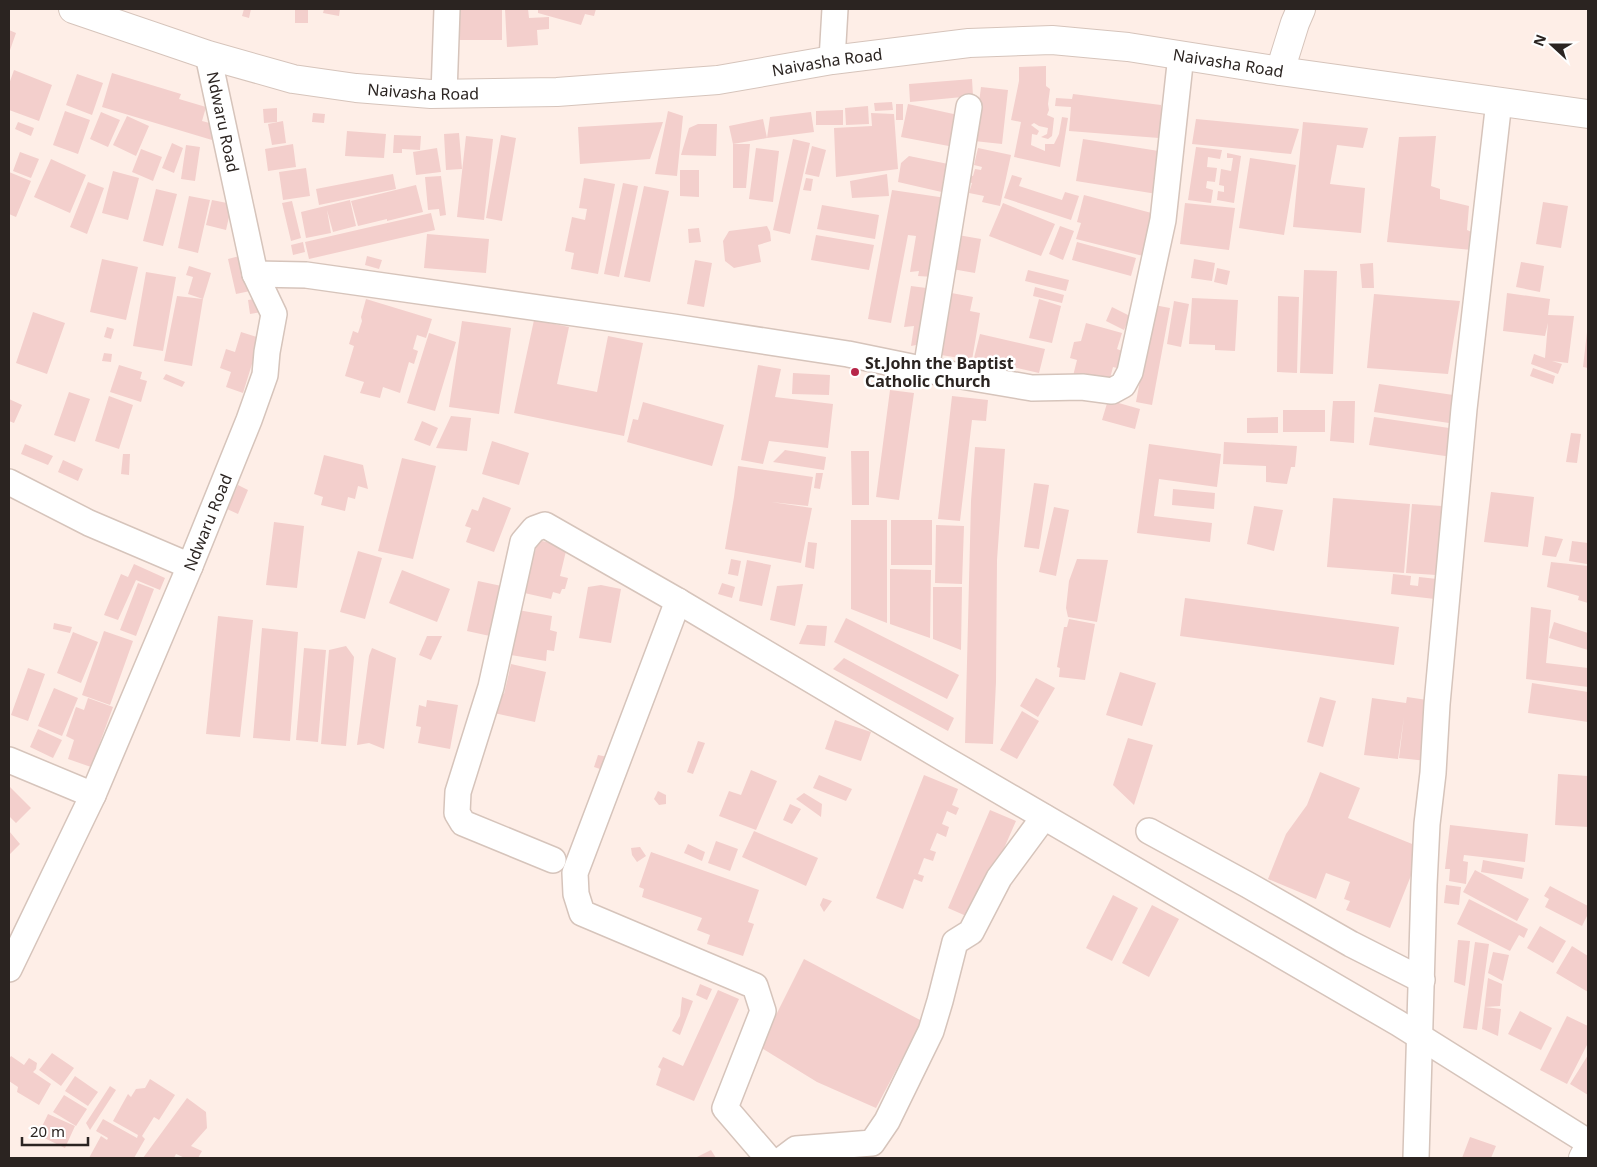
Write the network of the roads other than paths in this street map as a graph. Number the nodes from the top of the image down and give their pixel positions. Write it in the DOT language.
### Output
graph roads {
  1 [pos="73,9"];
  2 [pos="448,9"];
  3 [pos="835,9"];
  4 [pos="1301,9"];
  5 [pos="1181,55"];
  6 [pos="208,56"];
  7 [pos="832,60"];
  8 [pos="1280,71"];
  9 [pos="444,94"];
  10 [pos="1499,101"];
  11 [pos="969,107"];
  12 [pos="1588,114"];
  13 [pos="255,274"];
  14 [pos="926,370"];
  15 [pos="9,482"];
  16 [pos="190,566"];
  17 [pos="678,601"];
  18 [pos="9,760"];
  19 [pos="93,795"];
  20 [pos="1044,817"];
  21 [pos="1149,831"];
  22 [pos="553,860"];
  23 [pos="9,969"];
  24 [pos="1422,980"];
  25 [pos="1419,1036"];
  26 [pos="1588,1142"];
  27 [pos="1588,1149"];
  28 [pos="768,1158"];
  29 [pos="784,1158"];
  30 [pos="1416,1158"];
  31 [pos="1583,1158"];
  1 -- 6 [label="main road, Naivasha Road"];
  2 -- 9 [label="street"];
  3 -- 7 [label="street"];
  4 -- 8 [label="main road"];
  5 -- 7 [label="main road, Naivasha Road"];
  5 -- 8 [label="main road, Naivasha Road"];
  5 -- 14 [label="street"];
  6 -- 9 [label="main road, Naivasha Road"];
  6 -- 13 [label="street, Ndwaru Road"];
  7 -- 9 [label="main road, Naivasha Road"];
  8 -- 10 [label="main road, Naivasha Road"];
  10 -- 12 [label="main road, Naivasha Road"];
  10 -- 24 [label="street"];
  11 -- 14 [label="street"];
  13 -- 14 [label="street"];
  13 -- 16 [label="street, Ndwaru Road"];
  15 -- 16 [label="street"];
  16 -- 19 [label="street, Ndwaru Road"];
  17 -- 20 [label="street"];
  17 -- 22 [label="street"];
  17 -- 28 [label="street"];
  18 -- 19 [label="street"];
  19 -- 23 [label="street, Ndwaru Road"];
  20 -- 25 [label="street"];
  20 -- 29 [label="street"];
  21 -- 24 [label="street"];
  24 -- 25 [label="street"];
  25 -- 26 [label="street"];
  25 -- 30 [label="street"];
  27 -- 31 [label="main road"];
}
